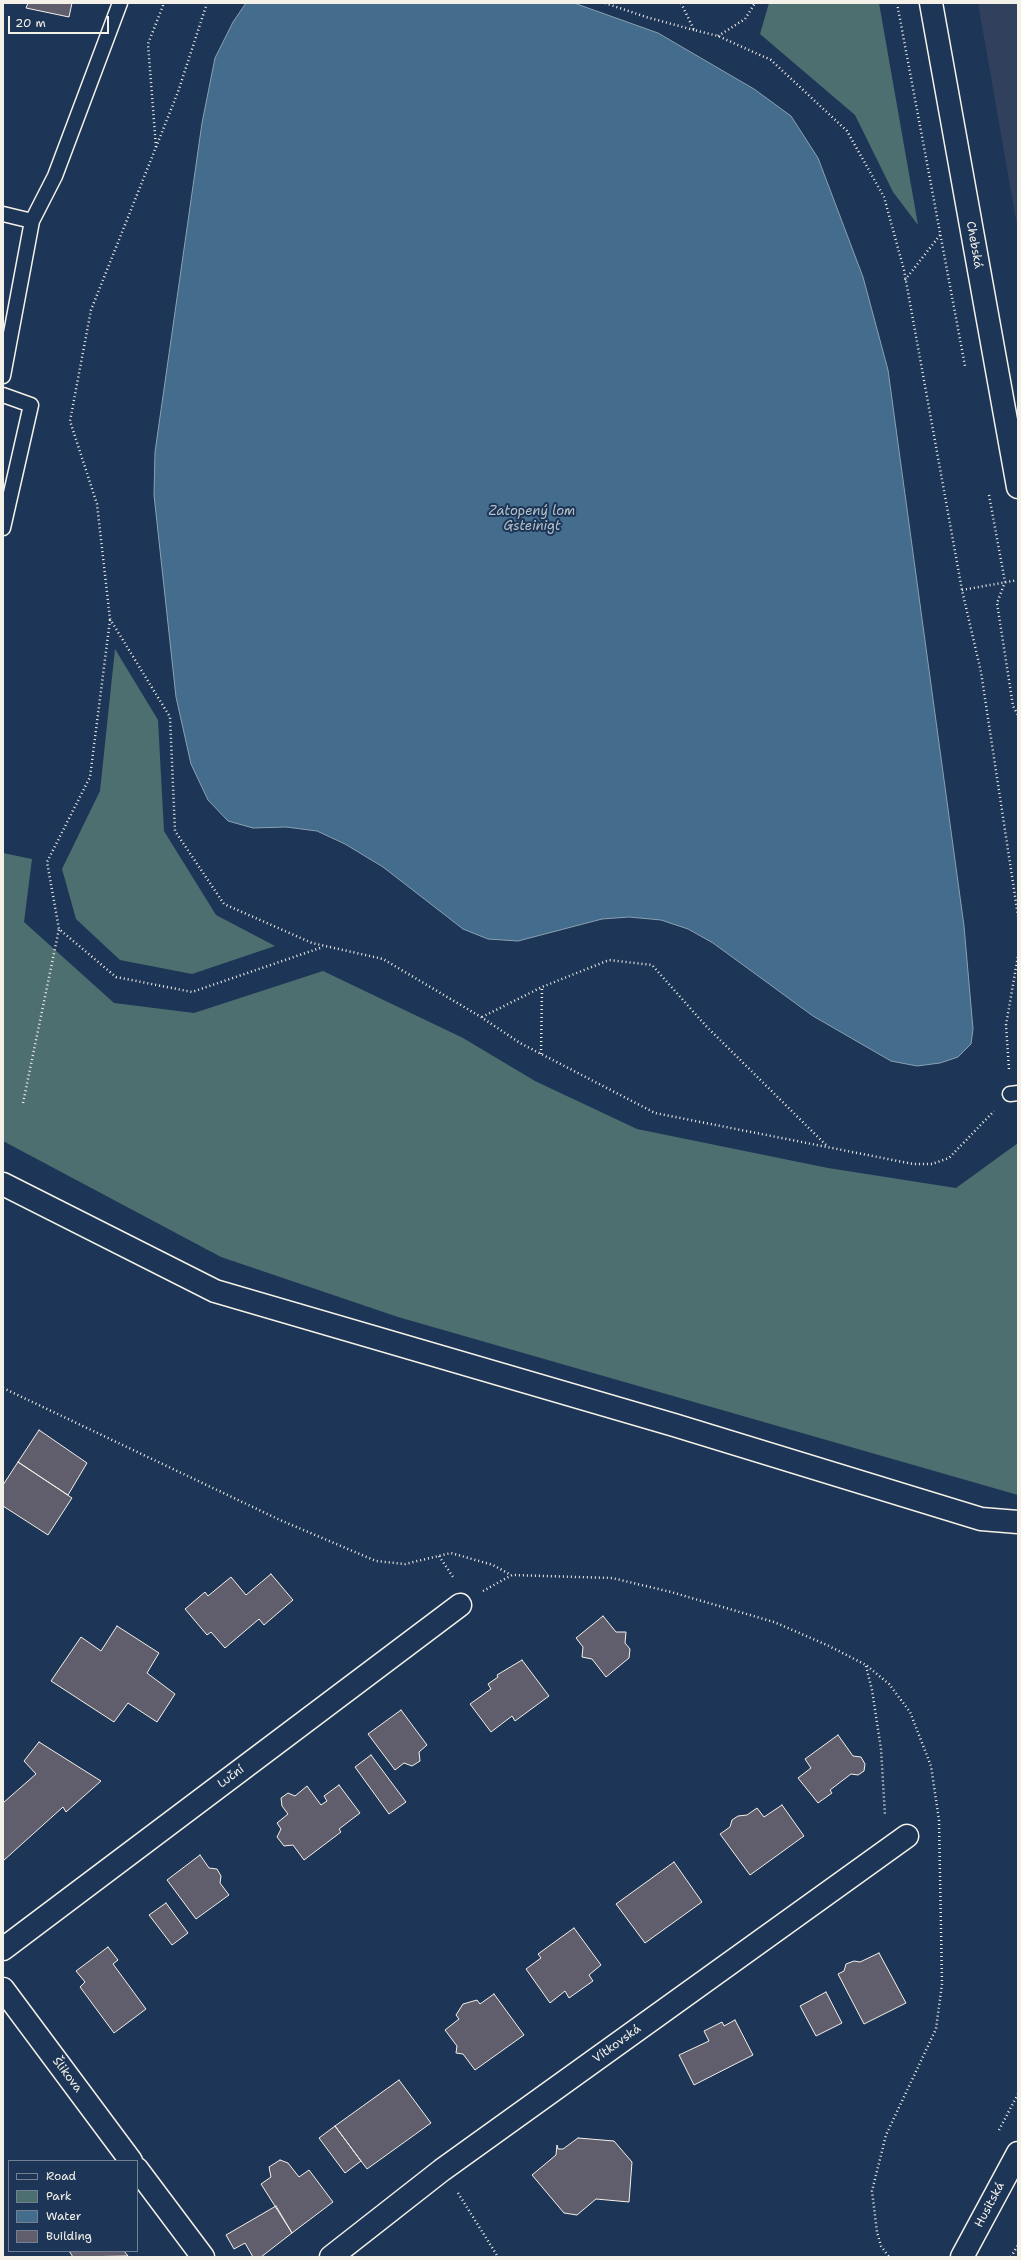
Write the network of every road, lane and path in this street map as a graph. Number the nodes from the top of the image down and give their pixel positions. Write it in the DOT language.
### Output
graph roads {
  1 [pos="120,3"];
  2 [pos="164,3"];
  3 [pos="206,3"];
  4 [pos="605,3"];
  5 [pos="681,3"];
  6 [pos="755,3"];
  7 [pos="897,3"];
  8 [pos="931,3"];
  9 [pos="694,30"];
  10 [pos="718,36"];
  11 [pos="156,148"];
  12 [pos="3,214"];
  13 [pos="32,221"];
  14 [pos="940,235"];
  15 [pos="905,280"];
  16 [pos="966,374"];
  17 [pos="3,376"];
  18 [pos="3,395"];
  19 [pos="1018,488"];
  20 [pos="987,489"];
  21 [pos="3,528"];
  22 [pos="1018,580"];
  23 [pos="1005,582"];
  24 [pos="962,590"];
  25 [pos="110,619"];
  26 [pos="1018,715"];
  27 [pos="1018,916"];
  28 [pos="59,929"];
  29 [pos="324,946"];
  30 [pos="1018,956"];
  31 [pos="542,987"];
  32 [pos="481,1017"];
  33 [pos="541,1054"];
  34 [pos="1014,1094"];
  35 [pos="23,1103"];
  36 [pos="828,1147"];
  37 [pos="3,1184"];
  38 [pos="3,1388"];
  39 [pos="1018,1522"];
  40 [pos="512,1575"];
  41 [pos="460,1605"];
  42 [pos="866,1665"];
  43 [pos="886,1818"];
  44 [pos="907,1836"];
  45 [pos="3,1949"];
  46 [pos="3,1989"];
  47 [pos="1018,2153"];
  48 [pos="130,2160"];
  49 [pos="138,2169"];
  50 [pos="442,2170"];
  51 [pos="1018,2244"];
  52 [pos="203,2257"];
  53 [pos="331,2257"];
  54 [pos="498,2257"];
  55 [pos="889,2257"];
  56 [pos="962,2257"];
  57 [pos="1011,2257"];
  1 -- 13 [label="lane"];
  2 -- 11 [label="path"];
  3 -- 11 [label="path"];
  4 -- 9 [label="path"];
  5 -- 9 [label="path"];
  6 -- 10 [label="path"];
  7 -- 14 [label="path"];
  8 -- 19 [label="street, Chebská"];
  9 -- 10 [label="path"];
  10 -- 15 [label="path"];
  11 -- 25 [label="path"];
  12 -- 13 [label="lane"];
  13 -- 17 [label="lane"];
  14 -- 15 [label="path"];
  14 -- 16 [label="path"];
  15 -- 24 [label="path"];
  18 -- 21 [label="lane"];
  20 -- 23 [label="path"];
  22 -- 23 [label="path"];
  23 -- 24 [label="path"];
  23 -- 26 [label="path"];
  24 -- 27 [label="path"];
  25 -- 28 [label="path"];
  25 -- 29 [label="path"];
  28 -- 29 [label="path"];
  28 -- 35 [label="path"];
  29 -- 32 [label="path"];
  30 -- 34 [label="path"];
  31 -- 32 [label="path"];
  31 -- 33 [label="path"];
  31 -- 36 [label="path"];
  32 -- 33 [label="path"];
  33 -- 36 [label="path"];
  34 -- 36 [label="path"];
  37 -- 39 [label="street"];
  38 -- 40 [label="path"];
  40 -- 41 [label="path"];
  40 -- 42 [label="path"];
  41 -- 45 [label="street, Luční"];
  42 -- 43 [label="path"];
  42 -- 55 [label="path"];
  44 -- 50 [label="street, Vítkovská"];
  46 -- 48 [label="street, Šlikova"];
  47 -- 56 [label="street, Husitská"];
  49 -- 52 [label="street"];
  50 -- 53 [label="street, Vítkovská"];
  50 -- 54 [label="path"];
  51 -- 57 [label="path"];
}
